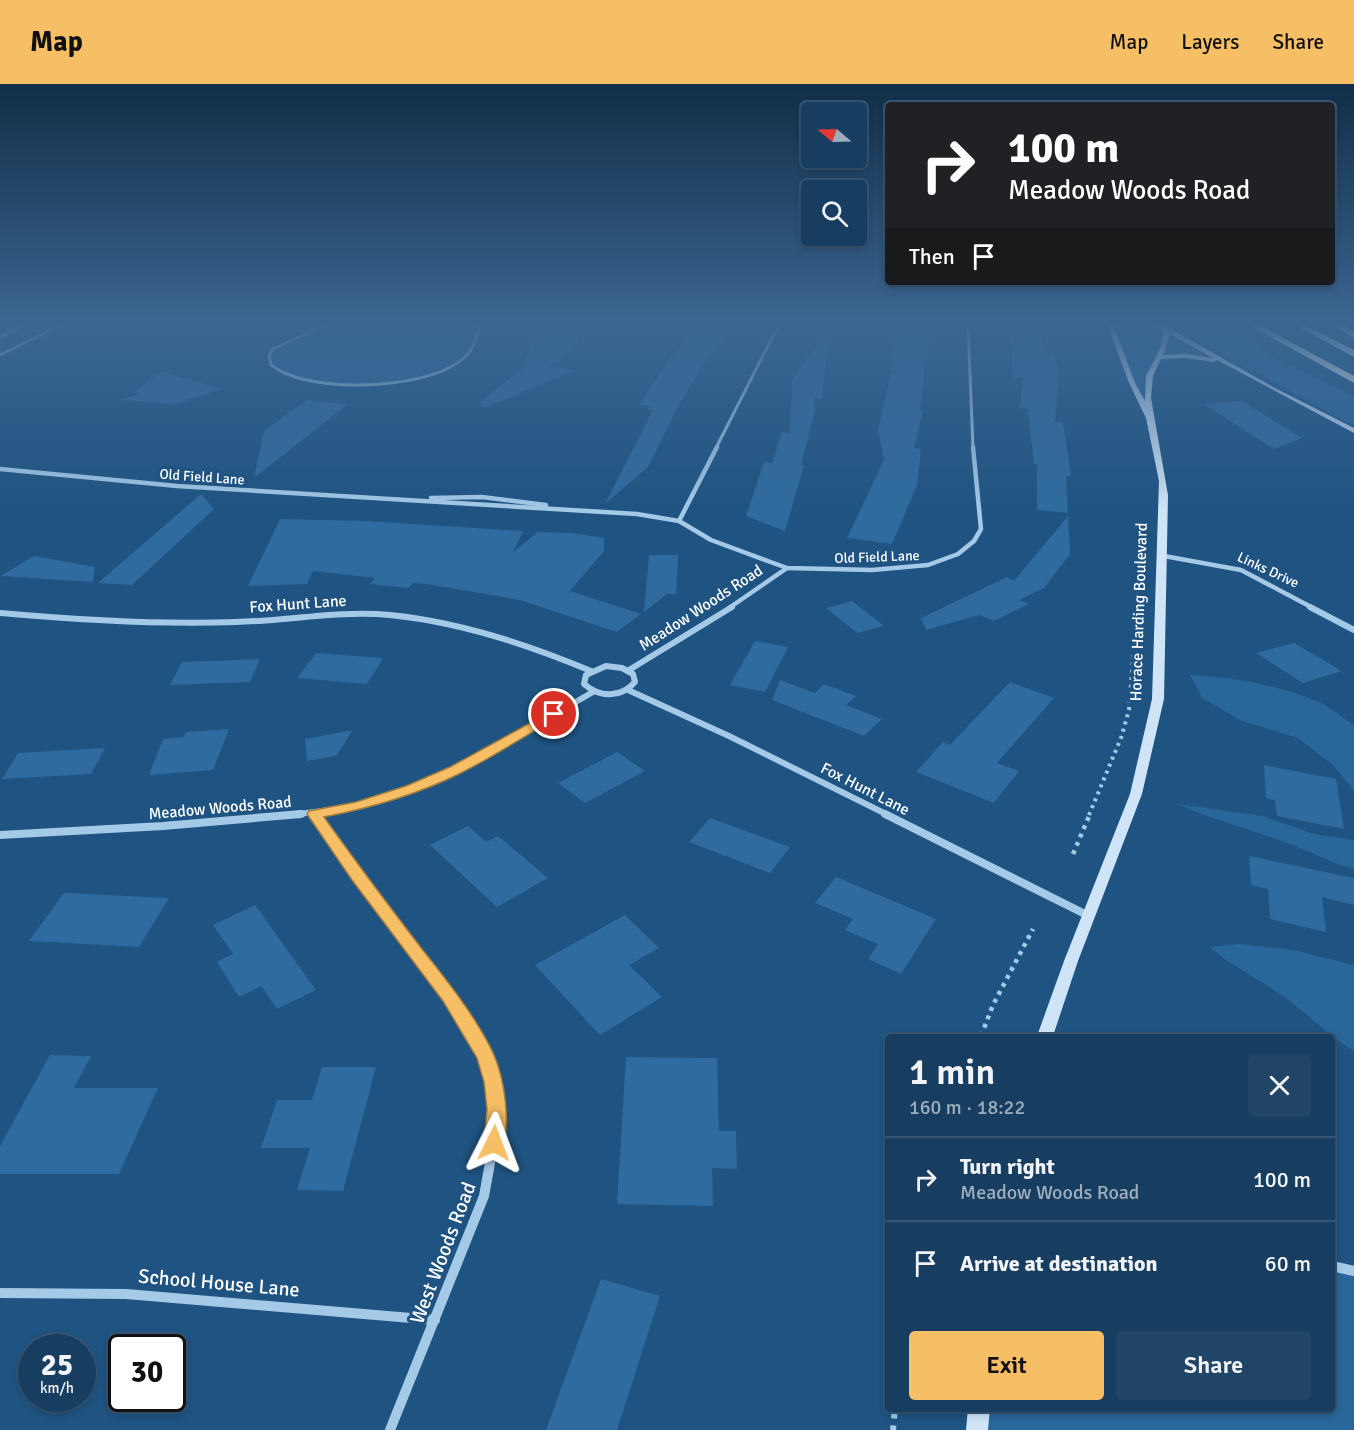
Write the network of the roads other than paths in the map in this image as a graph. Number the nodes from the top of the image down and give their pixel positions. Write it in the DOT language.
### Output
graph roads {
  1 [pos="747,387"];
  2 [pos="971,387"];
  3 [pos="1134,387"];
  4 [pos="1148,387"];
  5 [pos="1272,387"];
  6 [pos="1152,423"];
  7 [pos="1354,431"];
  8 [pos="0,469"];
  9 [pos="679,521"];
  10 [pos="1164,556"];
  11 [pos="787,567"];
  12 [pos="0,613"];
  13 [pos="1354,630"];
  14 [pos="628,670"];
  15 [pos="591,671"];
  16 [pos="628,690"];
  17 [pos="593,692"];
  18 [pos="314,814"];
  19 [pos="0,835"];
  20 [pos="1089,916"];
  21 [pos="1046,1034"];
  22 [pos="1335,1267"];
  23 [pos="1354,1271"];
  24 [pos="0,1293"];
  25 [pos="435,1320"];
  26 [pos="979,1412"];
  27 [pos="390,1430"];
  28 [pos="977,1430"];
  1 -- 9 [label="street"];
  2 -- 11 [label="street, Old Field Lane"];
  3 -- 6 [label="street, Horace Harding Boulevard"];
  4 -- 6 [label="street, Horace Harding Boulevard"];
  5 -- 7 [label="street"];
  6 -- 10 [label="street, Horace Harding Boulevard"];
  8 -- 9 [label="street, Old Field Lane"];
  9 -- 11 [label="street, Old Field Lane"];
  10 -- 13 [label="street, Links Drive"];
  10 -- 20 [label="street, Horace Harding Boulevard"];
  11 -- 14 [label="street, Meadow Woods Road"];
  12 -- 15 [label="street, Fox Hunt Lane"];
  14 -- 15 [label="street"];
  14 -- 16 [label="street"];
  15 -- 17 [label="street"];
  16 -- 17 [label="street"];
  16 -- 20 [label="street, Fox Hunt Lane"];
  17 -- 18 [label="street, Meadow Woods Road"];
  18 -- 19 [label="street, Meadow Woods Road"];
  18 -- 25 [label="street, West Woods Road"];
  20 -- 21 [label="street, Horace Harding Boulevard"];
  22 -- 23 [label="street"];
  24 -- 25 [label="street, School House Lane"];
  25 -- 27 [label="street, West Woods Road"];
  26 -- 28 [label="street"];
}
